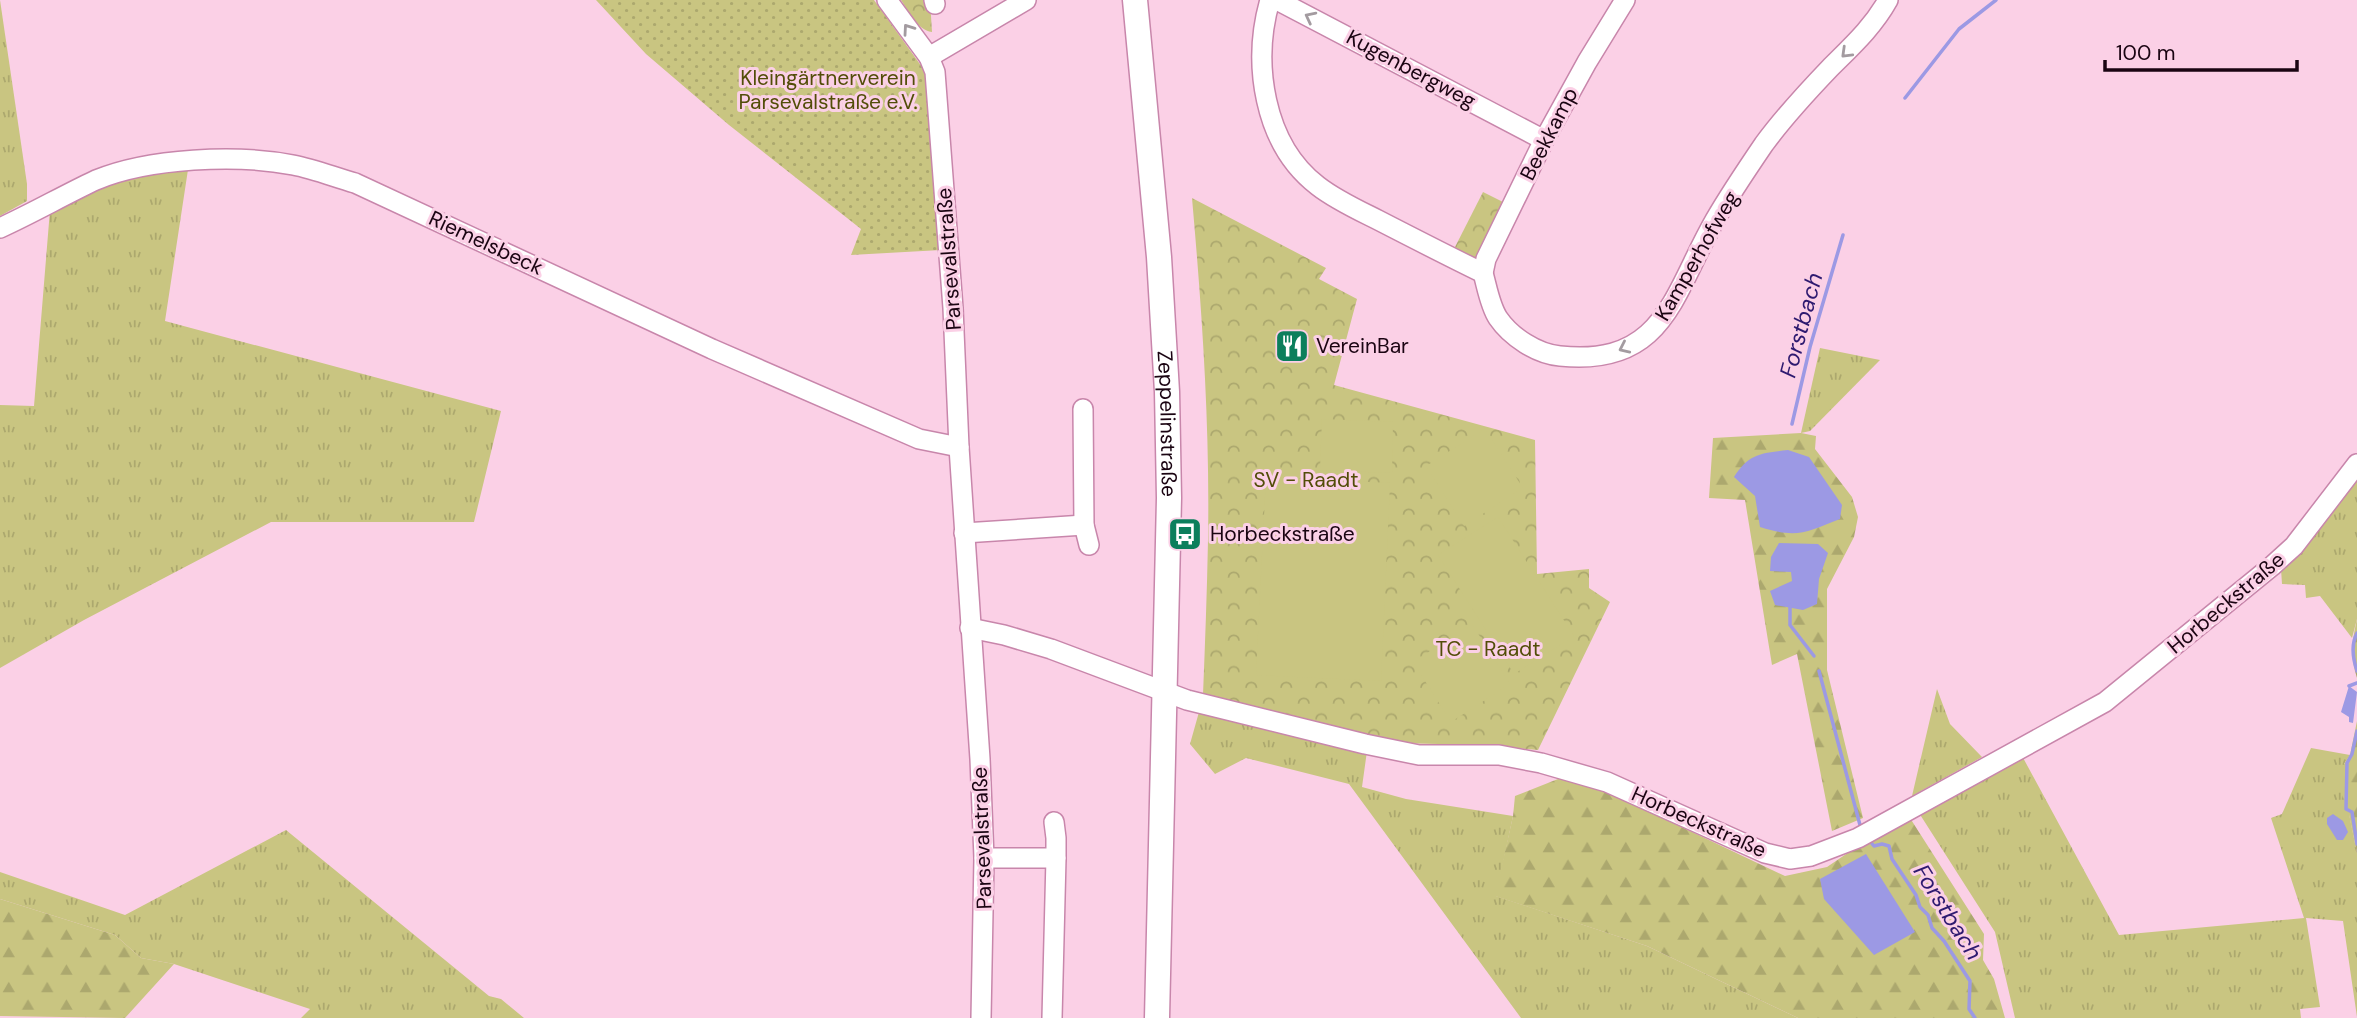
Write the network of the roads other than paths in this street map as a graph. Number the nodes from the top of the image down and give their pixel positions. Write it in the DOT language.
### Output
graph roads {
  1 [pos="887,0"];
  2 [pos="1026,0"];
  3 [pos="1135,0"];
  4 [pos="1270,0"];
  5 [pos="1277,0"];
  6 [pos="1625,0"];
  7 [pos="1888,0"];
  8 [pos="1004,5"];
  9 [pos="929,57"];
  10 [pos="1544,140"];
  11 [pos="0,228"];
  12 [pos="1483,273"];
  13 [pos="1083,409"];
  14 [pos="959,447"];
  15 [pos="2357,464"];
  16 [pos="1084,525"];
  17 [pos="964,533"];
  18 [pos="1089,545"];
  19 [pos="970,628"];
  20 [pos="1166,693"];
  21 [pos="1054,822"];
  22 [pos="1056,858"];
  23 [pos="984,859"];
  24 [pos="981,1018"];
  25 [pos="1052,1018"];
  26 [pos="1157,1018"];
  9 -- 1 [label="street, Parsevalstraße, one-way"];
  2 -- 8 [label="street"];
  3 -- 20 [label="main road, Zeppelinstraße"];
  4 -- 12 [label="street"];
  10 -- 5 [label="street, Kugenbergweg, one-way"];
  6 -- 10 [label="street, Beekkamp"];
  7 -- 12 [label="street, Kamperhofweg, one-way"];
  8 -- 9 [label="street"];
  9 -- 14 [label="street, Parsevalstraße"];
  10 -- 12 [label="street, Beekkamp"];
  11 -- 14 [label="street, Riemelsbeck"];
  13 -- 16 [label="street"];
  14 -- 17 [label="street, Parsevalstraße"];
  15 -- 20 [label="street, Horbeckstraße"];
  16 -- 17 [label="street"];
  16 -- 18 [label="street"];
  17 -- 19 [label="street, Parsevalstraße"];
  19 -- 20 [label="street, Horbeckstraße"];
  19 -- 23 [label="street, Parsevalstraße"];
  20 -- 26 [label="main road, Zeppelinstraße"];
  21 -- 22 [label="street"];
  22 -- 23 [label="street"];
  22 -- 25 [label="street"];
  23 -- 24 [label="street, Parsevalstraße"];
}
